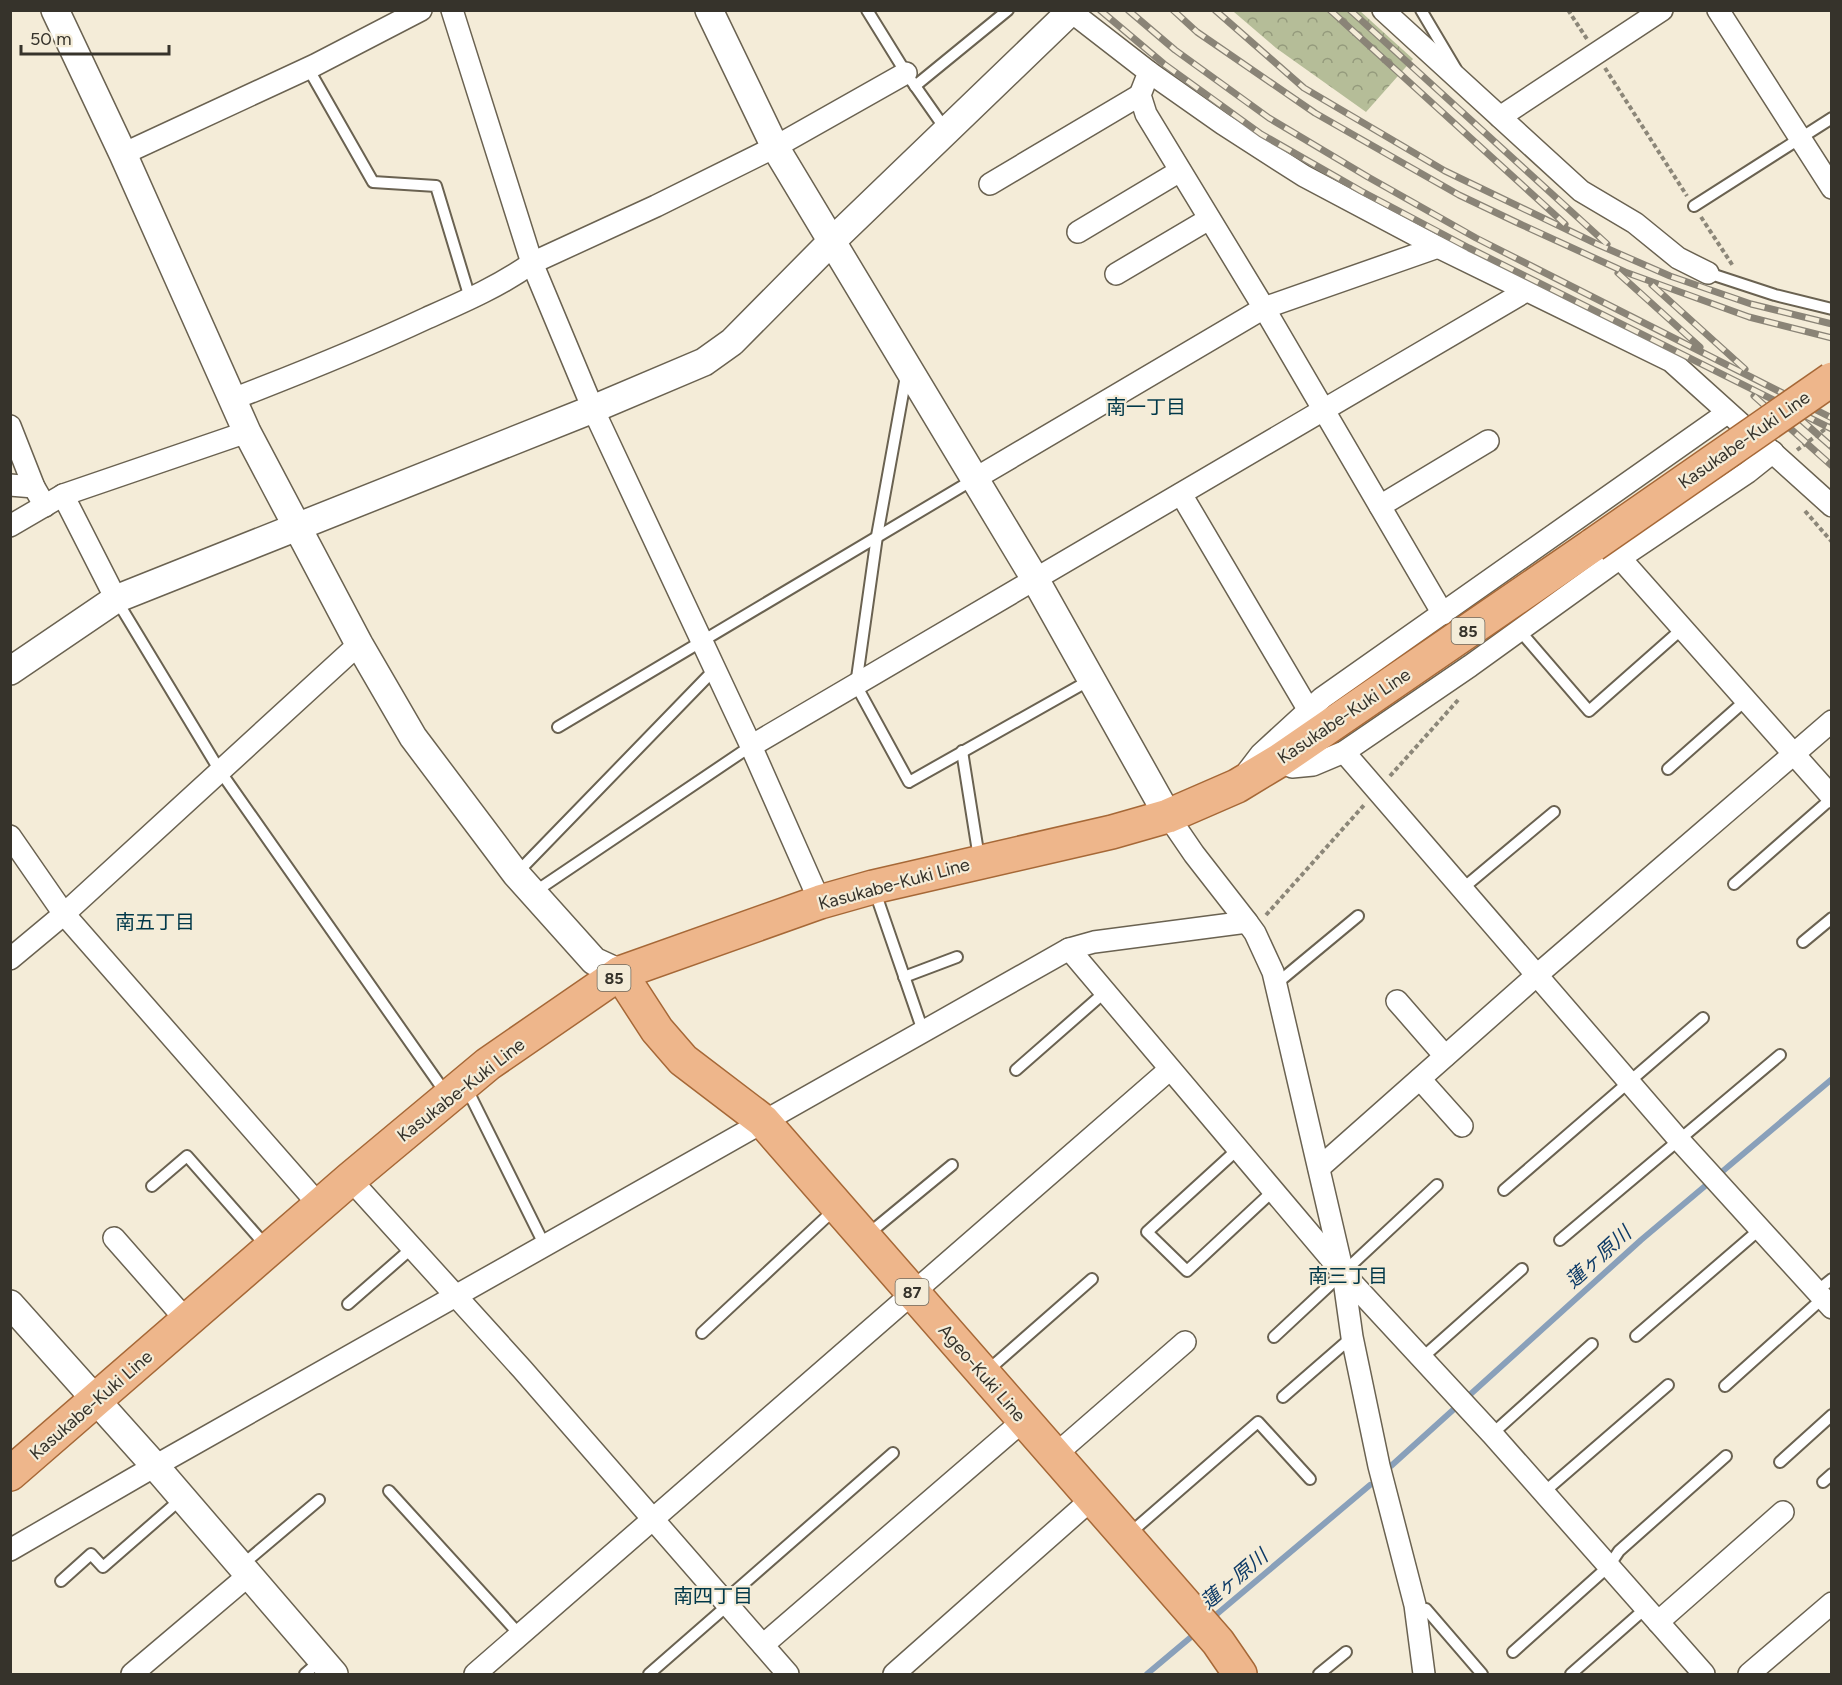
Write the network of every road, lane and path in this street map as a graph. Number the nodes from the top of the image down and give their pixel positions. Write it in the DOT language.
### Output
graph roads {
  1 [pos="55,10"];
  2 [pos="421,10"];
  3 [pos="452,10"];
  4 [pos="709,10"];
  5 [pos="867,10"];
  6 [pos="1008,10"];
  7 [pos="1383,10"];
  8 [pos="1421,10"];
  9 [pos="1568,10"];
  10 [pos="1662,10"];
  11 [pos="1718,10"];
  12 [pos="1071,11"];
  13 [pos="1596,54"];
  14 [pos="308,68"];
  15 [pos="1149,72"];
  16 [pos="911,80"];
  17 [pos="1462,83"];
  18 [pos="1140,95"];
  19 [pos="1500,117"];
  20 [pos="1832,118"];
  21 [pos="946,130"];
  22 [pos="1800,138"];
  23 [pos="775,147"];
  24 [pos="123,154"];
  25 [pos="1180,171"];
  26 [pos="990,184"];
  27 [pos="1832,188"];
  28 [pos="1694,206"];
  29 [pos="1209,219"];
  30 [pos="1078,232"];
  31 [pos="831,242"];
  32 [pos="1438,248"];
  33 [pos="532,263"];
  34 [pos="1708,273"];
  35 [pos="1116,274"];
  36 [pos="1746,287"];
  37 [pos="1526,291"];
  38 [pos="470,298"];
  39 [pos="1264,308"];
  40 [pos="1832,309"];
  41 [pos="908,367"];
  42 [pos="1832,379"];
  43 [pos="233,399"];
  44 [pos="593,408"];
  45 [pos="1324,410"];
  46 [pos="1727,413"];
  47 [pos="1832,424"];
  48 [pos="10,426"];
  49 [pos="248,432"];
  50 [pos="1488,441"];
  51 [pos="1783,453"];
  52 [pos="976,478"];
  53 [pos="10,485"];
  54 [pos="34,487"];
  55 [pos="1181,494"];
  56 [pos="54,500"];
  57 [pos="1380,506"];
  58 [pos="1832,506"];
  59 [pos="10,526"];
  60 [pos="297,526"];
  61 [pos="877,536"];
  62 [pos="1606,551"];
  63 [pos="1035,579"];
  64 [pos="116,599"];
  65 [pos="1443,614"];
  66 [pos="1683,628"];
  67 [pos="1520,631"];
  68 [pos="701,640"];
  69 [pos="359,644"];
  70 [pos="715,669"];
  71 [pos="10,671"];
  72 [pos="1090,680"];
  73 [pos="856,685"];
  74 [pos="1746,700"];
  75 [pos="1308,710"];
  76 [pos="1832,721"];
  77 [pos="558,727"];
  78 [pos="751,747"];
  79 [pos="962,752"];
  80 [pos="1344,752"];
  81 [pos="1794,754"];
  82 [pos="1280,760"];
  83 [pos="1668,769"];
  84 [pos="220,771"];
  85 [pos="1237,786"];
  86 [pos="1832,797"];
  87 [pos="1554,812"];
  88 [pos="1168,816"];
  89 [pos="10,836"];
  90 [pos="980,861"];
  91 [pos="524,884"];
  92 [pos="1734,884"];
  93 [pos="873,887"];
  94 [pos="1462,889"];
  95 [pos="820,902"];
  96 [pos="64,914"];
  97 [pos="1358,916"];
  98 [pos="1832,918"];
  99 [pos="1247,922"];
  100 [pos="1803,942"];
  101 [pos="1069,949"];
  102 [pos="957,957"];
  103 [pos="10,959"];
  104 [pos="620,973"];
  105 [pos="1538,975"];
  106 [pos="904,977"];
  107 [pos="1276,984"];
  108 [pos="1105,993"];
  109 [pos="1397,1001"];
  110 [pos="1703,1017"];
  111 [pos="923,1031"];
  112 [pos="1780,1055"];
  113 [pos="1445,1056"];
  114 [pos="1016,1070"];
  115 [pos="1169,1070"];
  116 [pos="1420,1079"];
  117 [pos="1630,1082"];
  118 [pos="457,1091"];
  119 [pos="763,1121"];
  120 [pos="1462,1126"];
  121 [pos="1680,1141"];
  122 [pos="1238,1149"];
  123 [pos="952,1165"];
  124 [pos="1319,1168"];
  125 [pos="350,1179"];
  126 [pos="1437,1185"];
  127 [pos="152,1186"];
  128 [pos="1274,1190"];
  129 [pos="1504,1190"];
  130 [pos="320,1206"];
  131 [pos="838,1207"];
  132 [pos="1759,1230"];
  133 [pos="864,1237"];
  134 [pos="114,1238"];
  135 [pos="1560,1240"];
  136 [pos="545,1245"];
  137 [pos="412,1248"];
  138 [pos="269,1250"];
  139 [pos="1522,1269"];
  140 [pos="1344,1273"];
  141 [pos="1092,1279"];
  142 [pos="913,1294"];
  143 [pos="1826,1294"];
  144 [pos="456,1297"];
  145 [pos="10,1304"];
  146 [pos="348,1304"];
  147 [pos="187,1322"];
  148 [pos="702,1333"];
  149 [pos="1636,1336"];
  150 [pos="1274,1337"];
  151 [pos="1352,1337"];
  152 [pos="1185,1342"];
  153 [pos="1592,1344"];
  154 [pos="1423,1357"];
  155 [pos="984,1374"];
  156 [pos="1668,1385"];
  157 [pos="1725,1386"];
  158 [pos="1283,1397"];
  159 [pos="96,1400"];
  160 [pos="1832,1415"];
  161 [pos="1024,1420"];
  162 [pos="1492,1434"];
  163 [pos="893,1452"];
  164 [pos="1055,1455"];
  165 [pos="1726,1456"];
  166 [pos="1780,1462"];
  167 [pos="155,1466"];
  168 [pos="10,1474"];
  169 [pos="1832,1474"];
  170 [pos="1310,1479"];
  171 [pos="1823,1482"];
  172 [pos="389,1491"];
  173 [pos="1544,1493"];
  174 [pos="182,1497"];
  175 [pos="1093,1498"];
  176 [pos="319,1500"];
  177 [pos="1784,1512"];
  178 [pos="653,1520"];
  179 [pos="1126,1536"];
  180 [pos="10,1550"];
  181 [pos="1609,1566"];
  182 [pos="246,1570"];
  183 [pos="60,1581"];
  184 [pos="726,1603"];
  185 [pos="1832,1603"];
  186 [pos="1426,1609"];
  187 [pos="1652,1615"];
  188 [pos="520,1635"];
  189 [pos="763,1645"];
  190 [pos="1346,1652"];
  191 [pos="1513,1652"];
  192 [pos="320,1670"];
  193 [pos="132,1674"];
  194 [pos="476,1674"];
  195 [pos="649,1674"];
  196 [pos="788,1674"];
  197 [pos="894,1674"];
  198 [pos="1240,1674"];
  199 [pos="1319,1674"];
  200 [pos="1424,1674"];
  201 [pos="1482,1674"];
  202 [pos="1571,1674"];
  203 [pos="1704,1674"];
  204 [pos="1749,1674"];
  1 -- 24 [label="street"];
  2 -- 14 [label="street"];
  3 -- 33 [label="street"];
  4 -- 23 [label="street"];
  5 -- 16 [label="lane"];
  6 -- 16 [label="lane"];
  7 -- 17 [label="street"];
  8 -- 17 [label="lane"];
  9 -- 13 [label="path"];
  10 -- 13 [label="street"];
  11 -- 22 [label="street"];
  12 -- 15 [label="street"];
  12 -- 21 [label="street"];
  13 -- 19 [label="street"];
  13 -- 28 [label="path"];
  14 -- 24 [label="street"];
  14 -- 38 [label="lane"];
  15 -- 18 [label="street"];
  15 -- 32 [label="street"];
  16 -- 21 [label="lane"];
  16 -- 23 [label="street"];
  17 -- 19 [label="street"];
  18 -- 25 [label="street"];
  18 -- 26 [label="street"];
  19 -- 34 [label="street"];
  20 -- 22 [label="lane"];
  21 -- 31 [label="street"];
  22 -- 27 [label="street"];
  22 -- 28 [label="lane"];
  23 -- 31 [label="street"];
  23 -- 33 [label="street"];
  24 -- 43 [label="street"];
  25 -- 29 [label="street"];
  25 -- 30 [label="street"];
  28 -- 36 [label="path"];
  29 -- 35 [label="street"];
  29 -- 39 [label="street"];
  31 -- 41 [label="street"];
  31 -- 44 [label="street"];
  32 -- 37 [label="street"];
  32 -- 39 [label="street"];
  33 -- 38 [label="street"];
  33 -- 44 [label="street"];
  34 -- 36 [label="lane"];
  36 -- 40 [label="lane"];
  37 -- 45 [label="street"];
  37 -- 46 [label="street"];
  38 -- 43 [label="street"];
  39 -- 45 [label="street"];
  39 -- 52 [label="street"];
  41 -- 52 [label="street"];
  41 -- 61 [label="lane"];
  42 -- 62 [label="main road, Kasukabe-Kuki Line / 85, bridge"];
  43 -- 49 [label="street"];
  44 -- 60 [label="street"];
  44 -- 68 [label="street"];
  45 -- 55 [label="street"];
  45 -- 57 [label="street"];
  46 -- 51 [label="street"];
  46 -- 65 [label="street"];
  47 -- 51 [label="path"];
  48 -- 54 [label="street"];
  49 -- 56 [label="street"];
  49 -- 60 [label="street"];
  50 -- 57 [label="street"];
  51 -- 58 [label="street"];
  51 -- 62 [label="street"];
  52 -- 61 [label="lane"];
  52 -- 63 [label="street"];
  53 -- 54 [label="street"];
  54 -- 56 [label="street"];
  55 -- 63 [label="street"];
  55 -- 75 [label="street"];
  56 -- 59 [label="street"];
  56 -- 64 [label="street"];
  57 -- 65 [label="street"];
  60 -- 64 [label="street"];
  60 -- 69 [label="street"];
  61 -- 68 [label="lane"];
  61 -- 73 [label="lane"];
  62 -- 66 [label="street"];
  62 -- 67 [label="street"];
  62 -- 82 [label="main road, Kasukabe-Kuki Line / 85"];
  63 -- 72 [label="street"];
  63 -- 73 [label="street"];
  64 -- 71 [label="street"];
  64 -- 84 [label="lane"];
  65 -- 75 [label="street"];
  66 -- 67 [label="lane"];
  66 -- 74 [label="street"];
  67 -- 80 [label="street"];
  68 -- 70 [label="street"];
  68 -- 77 [label="lane"];
  69 -- 84 [label="street"];
  69 -- 91 [label="street"];
  70 -- 78 [label="street"];
  70 -- 91 [label="lane"];
  72 -- 79 [label="lane"];
  72 -- 88 [label="street"];
  73 -- 78 [label="street"];
  73 -- 79 [label="lane"];
  74 -- 81 [label="street"];
  74 -- 83 [label="lane"];
  75 -- 85 [label="street"];
  76 -- 81 [label="street"];
  78 -- 91 [label="lane"];
  78 -- 95 [label="street"];
  79 -- 90 [label="lane"];
  80 -- 82 [label="street"];
  80 -- 94 [label="street"];
  81 -- 86 [label="street"];
  81 -- 105 [label="street"];
  82 -- 85 [label="main road, Kasukabe-Kuki Line / 85"];
  84 -- 96 [label="street"];
  84 -- 118 [label="lane"];
  85 -- 88 [label="main road, Kasukabe-Kuki Line / 85"];
  86 -- 92 [label="lane"];
  87 -- 94 [label="lane"];
  88 -- 90 [label="main road, Kasukabe-Kuki Line / 85"];
  88 -- 99 [label="street"];
  89 -- 96 [label="street"];
  90 -- 93 [label="main road, Kasukabe-Kuki Line / 85"];
  91 -- 104 [label="street"];
  93 -- 95 [label="main road, Kasukabe-Kuki Line / 85"];
  93 -- 106 [label="lane"];
  94 -- 105 [label="street"];
  95 -- 104 [label="main road, Kasukabe-Kuki Line / 85"];
  96 -- 103 [label="street"];
  96 -- 130 [label="street"];
  97 -- 107 [label="lane"];
  98 -- 100 [label="lane"];
  99 -- 101 [label="street"];
  99 -- 107 [label="street"];
  101 -- 108 [label="street"];
  101 -- 111 [label="street"];
  102 -- 106 [label="lane"];
  104 -- 118 [label="main road, Kasukabe-Kuki Line / 85"];
  104 -- 119 [label="main road, Ageo-Kuki Line / 87"];
  105 -- 113 [label="street"];
  105 -- 117 [label="street"];
  106 -- 111 [label="lane"];
  107 -- 124 [label="street"];
  108 -- 114 [label="lane"];
  108 -- 115 [label="street"];
  109 -- 113 [label="street"];
  110 -- 117 [label="lane"];
  111 -- 119 [label="street"];
  112 -- 121 [label="lane"];
  113 -- 116 [label="street"];
  115 -- 122 [label="street"];
  115 -- 142 [label="street"];
  116 -- 120 [label="street"];
  116 -- 124 [label="street"];
  117 -- 121 [label="street"];
  117 -- 129 [label="lane"];
  118 -- 125 [label="main road, Kasukabe-Kuki Line / 85"];
  118 -- 136 [label="lane"];
  119 -- 131 [label="main road, Ageo-Kuki Line / 87"];
  119 -- 136 [label="street"];
  121 -- 132 [label="street"];
  121 -- 135 [label="lane"];
  122 -- 128 [label="street"];
  122 -- 128 [label="lane"];
  123 -- 133 [label="lane"];
  124 -- 140 [label="street"];
  125 -- 130 [label="main road, Kasukabe-Kuki Line / 85"];
  125 -- 137 [label="street"];
  126 -- 140 [label="lane"];
  127 -- 138 [label="lane"];
  128 -- 140 [label="street"];
  130 -- 138 [label="main road, Kasukabe-Kuki Line / 85"];
  131 -- 133 [label="main road, Ageo-Kuki Line / 87"];
  131 -- 148 [label="lane"];
  132 -- 143 [label="street"];
  132 -- 149 [label="lane"];
  133 -- 142 [label="main road, Ageo-Kuki Line / 87"];
  134 -- 147 [label="street"];
  136 -- 144 [label="street"];
  137 -- 144 [label="street"];
  137 -- 146 [label="lane"];
  138 -- 147 [label="main road, Kasukabe-Kuki Line / 85"];
  139 -- 154 [label="lane"];
  140 -- 150 [label="lane"];
  140 -- 151 [label="street"];
  140 -- 154 [label="street"];
  141 -- 155 [label="lane"];
  142 -- 155 [label="main road, Ageo-Kuki Line / 87"];
  142 -- 178 [label="street"];
  143 -- 157 [label="lane"];
  144 -- 167 [label="street"];
  144 -- 178 [label="street"];
  145 -- 159 [label="street"];
  147 -- 159 [label="main road, Kasukabe-Kuki Line / 85"];
  151 -- 158 [label="lane"];
  151 -- 200 [label="street"];
  152 -- 164 [label="street"];
  153 -- 162 [label="lane"];
  154 -- 162 [label="street"];
  155 -- 161 [label="main road, Ageo-Kuki Line / 87"];
  156 -- 173 [label="lane"];
  159 -- 167 [label="street"];
  159 -- 168 [label="main road, Kasukabe-Kuki Line / 85"];
  160 -- 166 [label="lane"];
  161 -- 164 [label="main road, Ageo-Kuki Line / 87"];
  161 -- 189 [label="street"];
  162 -- 173 [label="street"];
  163 -- 184 [label="lane"];
  164 -- 175 [label="main road, Ageo-Kuki Line / 87"];
  165 -- 181 [label="lane"];
  167 -- 174 [label="street"];
  167 -- 180 [label="street"];
  169 -- 171 [label="lane"];
  170 -- 179 [label="lane"];
  172 -- 188 [label="lane"];
  173 -- 181 [label="street"];
  174 -- 182 [label="street"];
  174 -- 183 [label="lane"];
  175 -- 179 [label="main road, Ageo-Kuki Line / 87"];
  175 -- 197 [label="street"];
  176 -- 182 [label="lane"];
  177 -- 187 [label="street"];
  178 -- 184 [label="street"];
  178 -- 188 [label="street"];
  179 -- 198 [label="main road, Ageo-Kuki Line / 87"];
  181 -- 187 [label="street"];
  181 -- 191 [label="lane"];
  182 -- 192 [label="street"];
  182 -- 193 [label="street"];
  184 -- 189 [label="street"];
  184 -- 195 [label="lane"];
  185 -- 204 [label="street"];
  186 -- 201 [label="lane"];
  187 -- 202 [label="lane"];
  187 -- 203 [label="street"];
  188 -- 194 [label="street"];
  189 -- 196 [label="street"];
  190 -- 199 [label="lane"];
}
